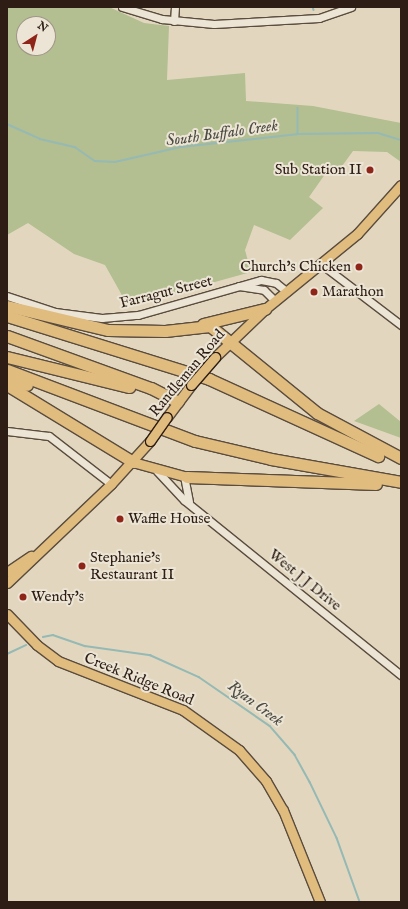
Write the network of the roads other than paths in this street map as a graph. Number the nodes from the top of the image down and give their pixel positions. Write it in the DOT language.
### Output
graph roads {
  1 [pos="122,7"];
  2 [pos="175,7"];
  3 [pos="351,7"];
  4 [pos="174,21"];
  5 [pos="401,185"];
  6 [pos="321,264"];
  7 [pos="239,286"];
  8 [pos="287,292"];
  9 [pos="7,296"];
  10 [pos="275,301"];
  11 [pos="7,306"];
  12 [pos="265,309"];
  13 [pos="7,316"];
  14 [pos="7,320"];
  15 [pos="27,323"];
  16 [pos="200,324"];
  17 [pos="401,325"];
  18 [pos="7,336"];
  19 [pos="230,342"];
  20 [pos="7,357"];
  21 [pos="7,370"];
  22 [pos="7,378"];
  23 [pos="7,384"];
  24 [pos="178,402"];
  25 [pos="147,424"];
  26 [pos="7,431"];
  27 [pos="401,458"];
  28 [pos="134,460"];
  29 [pos="401,465"];
  30 [pos="157,471"];
  31 [pos="187,477"];
  32 [pos="401,482"];
  33 [pos="111,484"];
  34 [pos="192,506"];
  35 [pos="36,553"];
  36 [pos="7,572"];
  37 [pos="7,583"];
  38 [pos="7,614"];
  39 [pos="401,675"];
  40 [pos="320,902"];
  1 -- 4 [label="street"];
  2 -- 4 [label="street"];
  3 -- 4 [label="street"];
  5 -- 6 [label="main road, Randleman Road"];
  6 -- 8 [label="main road, Randleman Road"];
  6 -- 17 [label="street"];
  7 -- 8 [label="street, Farragut Street"];
  7 -- 9 [label="street, Farragut Street"];
  7 -- 10 [label="street, Farragut Street"];
  8 -- 10 [label="main road, Randleman Road"];
  10 -- 12 [label="main road, Randleman Road"];
  11 -- 16 [label="highway"];
  12 -- 16 [label="highway"];
  12 -- 19 [label="main road, Randleman Road"];
  13 -- 15 [label="highway"];
  14 -- 15 [label="highway"];
  15 -- 29 [label="highway"];
  16 -- 19 [label="highway"];
  18 -- 24 [label="highway"];
  19 -- 24 [label="main road, Randleman Road, bridge"];
  19 -- 27 [label="highway"];
  20 -- 24 [label="highway"];
  21 -- 25 [label="highway"];
  22 -- 25 [label="highway"];
  23 -- 28 [label="highway"];
  24 -- 28 [label="main road, Randleman Road, bridge"];
  25 -- 32 [label="highway"];
  26 -- 33 [label="street"];
  28 -- 30 [label="main road, West J J Drive"];
  28 -- 31 [label="street"];
  28 -- 33 [label="main road, Randleman Road"];
  30 -- 31 [label="main road, West J J Drive"];
  30 -- 34 [label="street, West J J Drive"];
  31 -- 32 [label="highway"];
  31 -- 34 [label="street"];
  33 -- 35 [label="main road, Randleman Road"];
  34 -- 39 [label="street, West J J Drive"];
  35 -- 36 [label="main road, Randleman Road"];
  35 -- 37 [label="main road, Randleman Road"];
  38 -- 40 [label="main road, Creek Ridge Road"];
}
